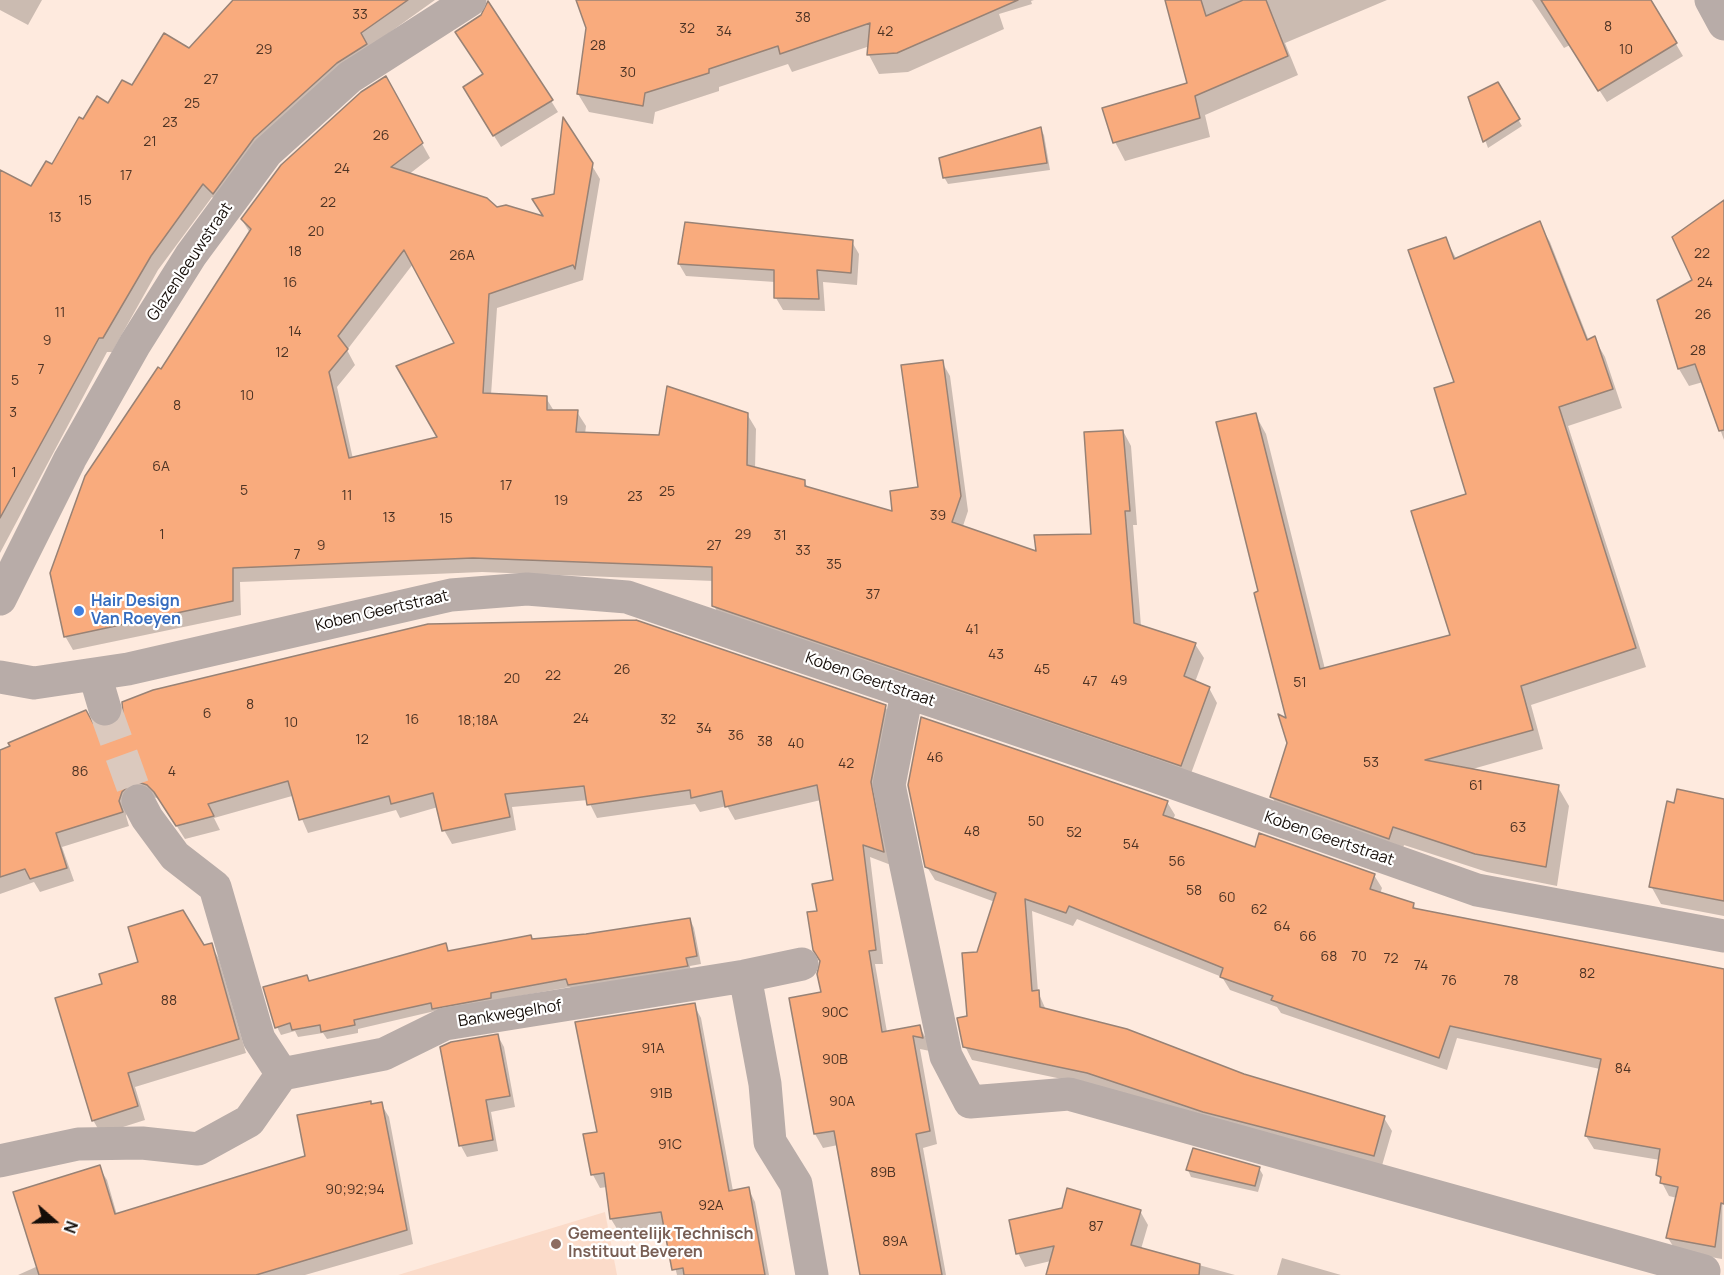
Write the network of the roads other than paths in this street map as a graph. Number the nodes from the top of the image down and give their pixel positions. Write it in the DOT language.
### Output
graph roads {
  1 [pos="470,0"];
  2 [pos="1711,0"];
  3 [pos="1724,24"];
  4 [pos="0,599"];
  5 [pos="95,675"];
  6 [pos="0,678"];
  7 [pos="907,693"];
  8 [pos="105,709"];
  9 [pos="138,801"];
  10 [pos="1724,936"];
  11 [pos="802,964"];
  12 [pos="745,976"];
  13 [pos="282,1074"];
  14 [pos="0,1161"];
  15 [pos="1704,1271"];
  16 [pos="812,1275"];
  1 -- 4 [label="street, Glazenleeuwstraat"];
  2 -- 3 [label="street"];
  5 -- 6 [label="street, Koben Geertstraat"];
  5 -- 7 [label="street, Koben Geertstraat"];
  5 -- 8 [label="street"];
  7 -- 10 [label="street, Koben Geertstraat"];
  7 -- 15 [label="street"];
  9 -- 13 [label="street"];
  11 -- 12 [label="street, Bankwegelhof"];
  12 -- 13 [label="street, Bankwegelhof"];
  12 -- 16 [label="street"];
  13 -- 14 [label="street"];
}
